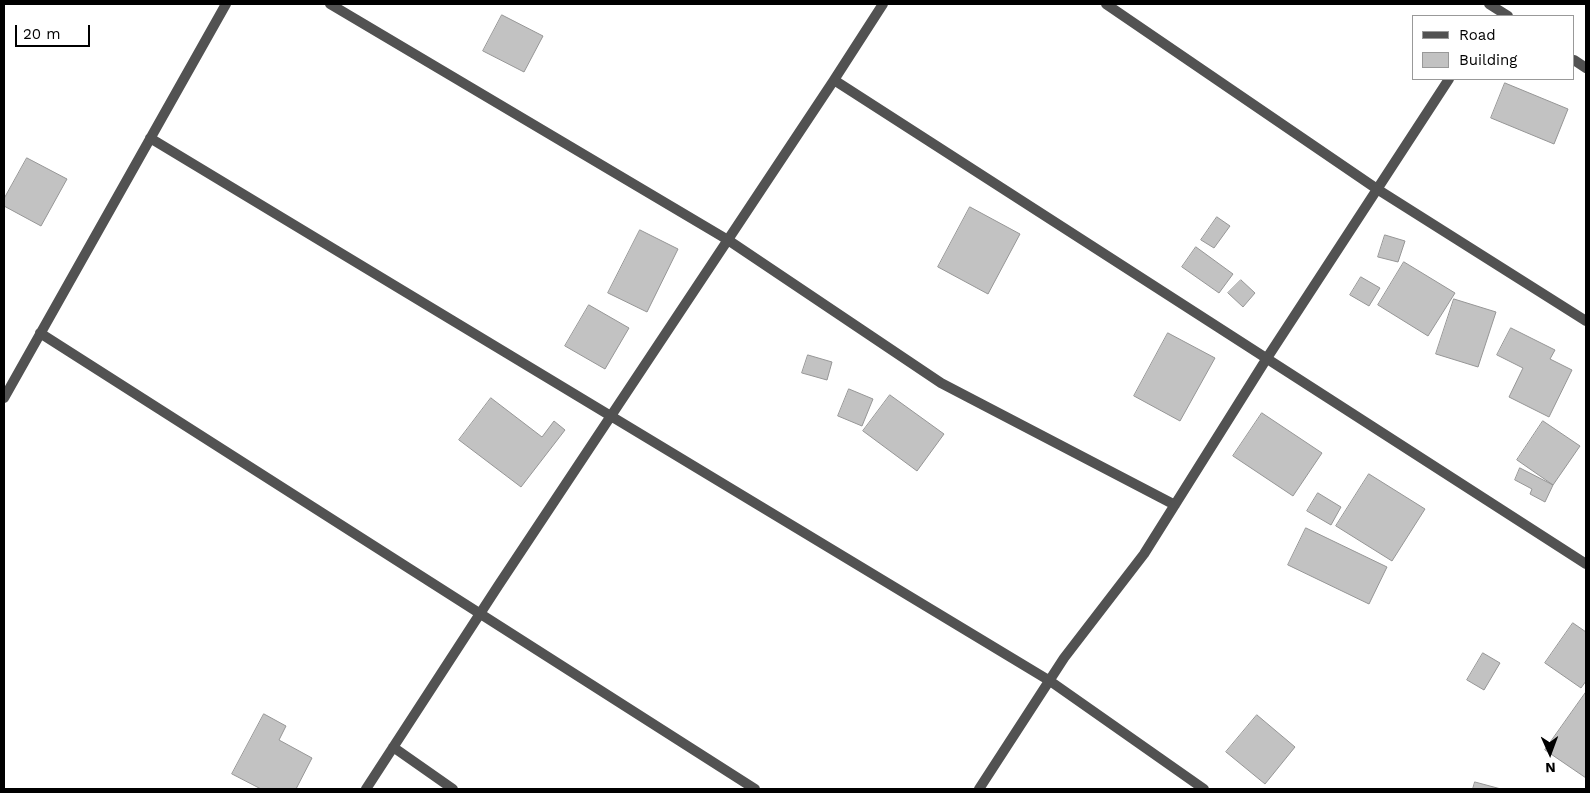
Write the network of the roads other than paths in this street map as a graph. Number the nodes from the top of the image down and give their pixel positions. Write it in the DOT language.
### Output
graph roads {
  1 [pos="226,4"];
  2 [pos="330,4"];
  3 [pos="883,4"];
  4 [pos="1106,4"];
  5 [pos="1493,8"];
  6 [pos="1506,15"];
  7 [pos="1575,61"];
  8 [pos="1586,68"];
  9 [pos="834,80"];
  10 [pos="1448,80"];
  11 [pos="150,138"];
  12 [pos="1377,188"];
  13 [pos="728,240"];
  14 [pos="1586,321"];
  15 [pos="40,333"];
  16 [pos="1267,358"];
  17 [pos="4,398"];
  18 [pos="611,416"];
  19 [pos="1175,505"];
  20 [pos="1586,564"];
  21 [pos="480,614"];
  22 [pos="1050,681"];
  23 [pos="394,747"];
  24 [pos="366,789"];
  25 [pos="453,789"];
  26 [pos="755,789"];
  27 [pos="979,789"];
  28 [pos="1204,789"];
  1 -- 11 [label="street"];
  2 -- 13 [label="street"];
  3 -- 9 [label="street"];
  4 -- 12 [label="street"];
  5 -- 6 [label="street"];
  7 -- 8 [label="street"];
  9 -- 13 [label="street"];
  9 -- 16 [label="street"];
  10 -- 12 [label="street"];
  11 -- 15 [label="street"];
  11 -- 18 [label="street"];
  12 -- 14 [label="street"];
  12 -- 16 [label="street"];
  13 -- 18 [label="street"];
  13 -- 19 [label="street"];
  15 -- 17 [label="street"];
  15 -- 21 [label="street"];
  16 -- 19 [label="street"];
  16 -- 20 [label="street"];
  18 -- 21 [label="street"];
  18 -- 22 [label="street"];
  19 -- 22 [label="street"];
  21 -- 23 [label="street"];
  21 -- 26 [label="street"];
  22 -- 27 [label="street"];
  22 -- 28 [label="street"];
  23 -- 24 [label="street"];
  23 -- 25 [label="street"];
}
